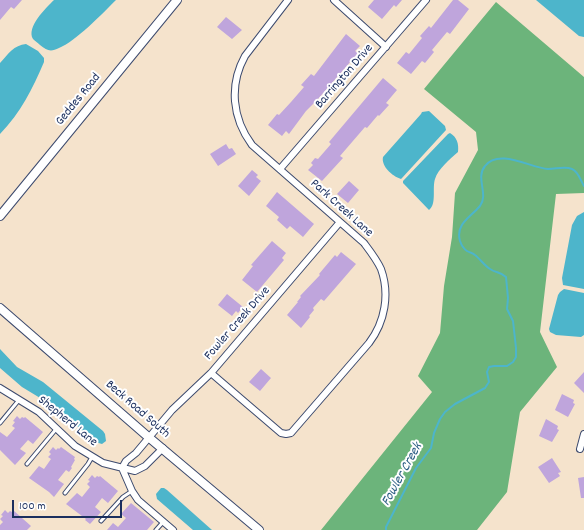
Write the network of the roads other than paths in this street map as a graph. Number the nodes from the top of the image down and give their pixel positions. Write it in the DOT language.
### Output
graph roads {
  1 [pos="177,0"];
  2 [pos="288,0"];
  3 [pos="334,0"];
  4 [pos="426,0"];
  5 [pos="386,47"];
  6 [pos="280,169"];
  7 [pos="0,216"];
  8 [pos="340,222"];
  9 [pos="0,308"];
  10 [pos="211,373"];
  11 [pos="0,388"];
  12 [pos="19,400"];
  13 [pos="0,423"];
  14 [pos="57,428"];
  15 [pos="584,434"];
  16 [pos="149,437"];
  17 [pos="163,448"];
  18 [pos="580,449"];
  19 [pos="92,457"];
  20 [pos="27,464"];
  21 [pos="122,468"];
  22 [pos="132,491"];
  23 [pos="65,493"];
  24 [pos="164,521"];
  25 [pos="101,522"];
  26 [pos="156,530"];
  27 [pos="173,530"];
  28 [pos="259,530"];
  1 -- 7 [label="main road, Geddes Road"];
  2 -- 6 [label="street, Park Creek Lane"];
  3 -- 5 [label="street"];
  4 -- 5 [label="street, Barrington Drive"];
  5 -- 6 [label="street, Barrington Drive"];
  6 -- 8 [label="street, Park Creek Lane"];
  8 -- 10 [label="street, Fowler Creek Drive"];
  8 -- 10 [label="street, Park Creek Lane"];
  9 -- 16 [label="main road, Beck Road South"];
  10 -- 16 [label="street, Fowler Creek Drive"];
  11 -- 12 [label="street, Shepherd Lane"];
  12 -- 13 [label="lane"];
  12 -- 14 [label="street, Shepherd Lane"];
  14 -- 19 [label="street, Shepherd Lane"];
  14 -- 20 [label="lane"];
  15 -- 18 [label="street"];
  16 -- 17 [label="main road, Beck Road South"];
  16 -- 21 [label="street"];
  17 -- 21 [label="street, Shepherd Lane"];
  17 -- 28 [label="main road, Beck Road South"];
  19 -- 21 [label="street, Shepherd Lane"];
  19 -- 23 [label="lane"];
  21 -- 22 [label="street"];
  22 -- 24 [label="street"];
  22 -- 25 [label="lane"];
  24 -- 26 [label="lane"];
  24 -- 27 [label="street"];
}
